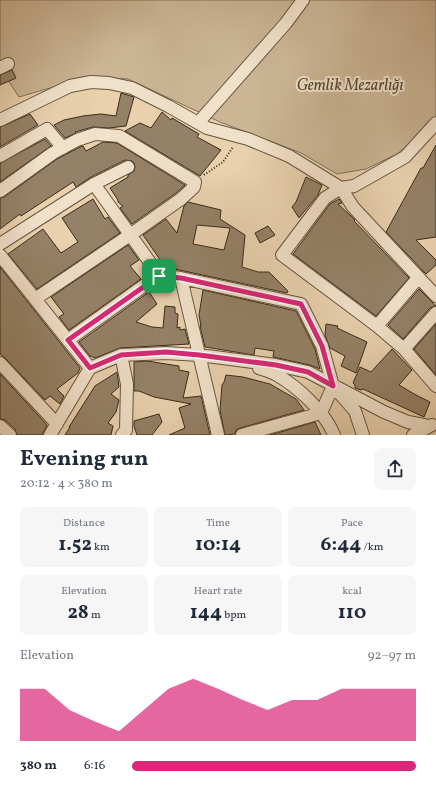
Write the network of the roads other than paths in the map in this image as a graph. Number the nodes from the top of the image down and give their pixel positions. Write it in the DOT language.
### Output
graph roads {
  1 [pos="303,0"];
  2 [pos="0,120"];
  3 [pos="198,123"];
  4 [pos="436,123"];
  5 [pos="63,148"];
  6 [pos="0,156"];
  7 [pos="128,167"];
  8 [pos="94,184"];
  9 [pos="342,188"];
  10 [pos="0,191"];
  11 [pos="130,235"];
  12 [pos="0,244"];
  13 [pos="0,255"];
  14 [pos="159,276"];
  15 [pos="181,278"];
  16 [pos="418,278"];
  17 [pos="436,296"];
  18 [pos="35,299"];
  19 [pos="436,313"];
  20 [pos="377,326"];
  21 [pos="68,340"];
  22 [pos="404,349"];
  23 [pos="121,355"];
  24 [pos="199,355"];
  25 [pos="241,361"];
  26 [pos="0,363"];
  27 [pos="90,368"];
  28 [pos="333,386"];
  29 [pos="436,386"];
  30 [pos="321,413"];
  31 [pos="57,424"];
  32 [pos="433,424"];
  33 [pos="0,426"];
  34 [pos="125,433"];
  35 [pos="10,435"];
  36 [pos="50,435"];
  37 [pos="218,435"];
  38 [pos="242,435"];
  39 [pos="334,435"];
  40 [pos="363,435"];
  41 [pos="413,435"];
  1 -- 3 [label="street"];
  2 -- 3 [label="street"];
  3 -- 9 [label="street"];
  4 -- 9 [label="street"];
  5 -- 6 [label="street"];
  5 -- 10 [label="street"];
  5 -- 11 [label="street"];
  7 -- 8 [label="street"];
  8 -- 11 [label="street"];
  8 -- 12 [label="street"];
  9 -- 16 [label="street"];
  9 -- 20 [label="street"];
  11 -- 14 [label="street"];
  11 -- 18 [label="street"];
  13 -- 18 [label="street"];
  14 -- 15 [label="street"];
  14 -- 21 [label="street"];
  15 -- 24 [label="street"];
  15 -- 28 [label="street"];
  16 -- 17 [label="street"];
  16 -- 20 [label="street"];
  18 -- 21 [label="street"];
  19 -- 22 [label="street"];
  20 -- 22 [label="street"];
  21 -- 27 [label="street"];
  22 -- 29 [label="street"];
  23 -- 24 [label="street"];
  23 -- 27 [label="street"];
  23 -- 34 [label="street"];
  24 -- 25 [label="street"];
  24 -- 37 [label="street"];
  25 -- 28 [label="street"];
  25 -- 30 [label="street"];
  26 -- 31 [label="street"];
  27 -- 31 [label="street"];
  28 -- 30 [label="street"];
  28 -- 32 [label="street"];
  28 -- 40 [label="street"];
  30 -- 38 [label="street"];
  30 -- 39 [label="street"];
  31 -- 36 [label="street"];
  32 -- 41 [label="street"];
  33 -- 35 [label="street"];
}
